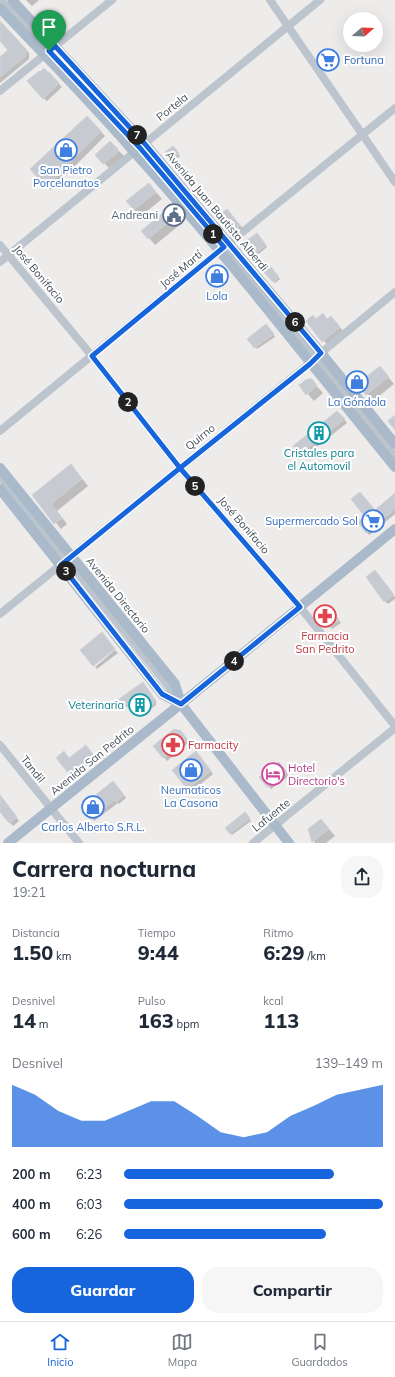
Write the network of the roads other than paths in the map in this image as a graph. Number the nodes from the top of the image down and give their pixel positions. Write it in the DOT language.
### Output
graph roads {
  1 [pos="0,0"];
  2 [pos="12,0"];
  3 [pos="112,0"];
  4 [pos="270,0"];
  5 [pos="320,0"];
  6 [pos="0,8"];
  7 [pos="288,26"];
  8 [pos="50,51"];
  9 [pos="0,91"];
  10 [pos="395,108"];
  11 [pos="362,136"];
  12 [pos="140,148"];
  13 [pos="395,182"];
  14 [pos="0,245"];
  15 [pos="224,247"];
  16 [pos="8,255"];
  17 [pos="0,262"];
  18 [pos="395,292"];
  19 [pos="92,356"];
  20 [pos="315,358"];
  21 [pos="0,432"];
  22 [pos="395,444"];
  23 [pos="395,457"];
  24 [pos="395,467"];
  25 [pos="0,468"];
  26 [pos="180,468"];
  27 [pos="0,476"];
  28 [pos="0,489"];
  29 [pos="395,529"];
  30 [pos="67,561"];
  31 [pos="300,607"];
  32 [pos="0,614"];
  33 [pos="181,704"];
  34 [pos="395,727"];
  35 [pos="0,745"];
  36 [pos="51,808"];
  37 [pos="275,826"];
  38 [pos="8,843"];
  39 [pos="79,843"];
  40 [pos="253,843"];
  41 [pos="289,843"];
  1 -- 8 [label="street"];
  2 -- 8 [label="main road, Avenida Juan Bautista Alberdi"];
  3 -- 8 [label="street"];
  4 -- 7 [label="street"];
  5 -- 7 [label="street, Portela"];
  6 -- 8 [label="main road, Avenida Juan Bautista Alberdi"];
  7 -- 11 [label="street"];
  7 -- 12 [label="street, Portela"];
  8 -- 9 [label="street"];
  8 -- 12 [label="main road, Avenida Juan Bautista Alberdi"];
  10 -- 11 [label="street, José Martí"];
  11 -- 13 [label="street"];
  11 -- 15 [label="street, José Martí"];
  12 -- 15 [label="main road, Avenida Juan Bautista Alberdi"];
  12 -- 16 [label="street, Portela"];
  14 -- 16 [label="street, José Bonifacio"];
  15 -- 19 [label="street, José Martí"];
  15 -- 20 [label="main road, Avenida Juan Bautista Alberdi"];
  15 -- 20 [label="main road, Avenida Juan Bautista Alberdi"];
  16 -- 17 [label="street, Portela"];
  16 -- 19 [label="street, José Bonifacio"];
  18 -- 20 [label="street, Quirno"];
  19 -- 21 [label="street, José Martí"];
  19 -- 26 [label="street, José Bonifacio"];
  20 -- 22 [label="main road, Avenida Juan Bautista Alberdi"];
  20 -- 23 [label="street"];
  20 -- 24 [label="main road, Avenida Juan Bautista Alberdi"];
  20 -- 26 [label="street, Quirno"];
  25 -- 30 [label="main road, Avenida Directorio"];
  26 -- 30 [label="street, Quirno"];
  26 -- 31 [label="street, José Bonifacio"];
  27 -- 30 [label="street"];
  28 -- 30 [label="main road, Avenida Directorio"];
  29 -- 31 [label="main road, Avenida San Pedrito"];
  30 -- 32 [label="street, Quirno"];
  30 -- 33 [label="main road, Avenida Directorio"];
  30 -- 33 [label="main road, Avenida Directorio"];
  31 -- 33 [label="main road, Avenida San Pedrito"];
  31 -- 34 [label="street, José Bonifacio"];
  33 -- 36 [label="main road, Avenida San Pedrito"];
  33 -- 37 [label="main road, Avenida Directorio"];
  34 -- 37 [label="street, Lafuente"];
  35 -- 36 [label="street, Tandil"];
  36 -- 38 [label="main road, Avenida San Pedrito"];
  36 -- 39 [label="street, Tandil"];
  37 -- 40 [label="street, Lafuente"];
  37 -- 41 [label="main road, Avenida Directorio"];
}
